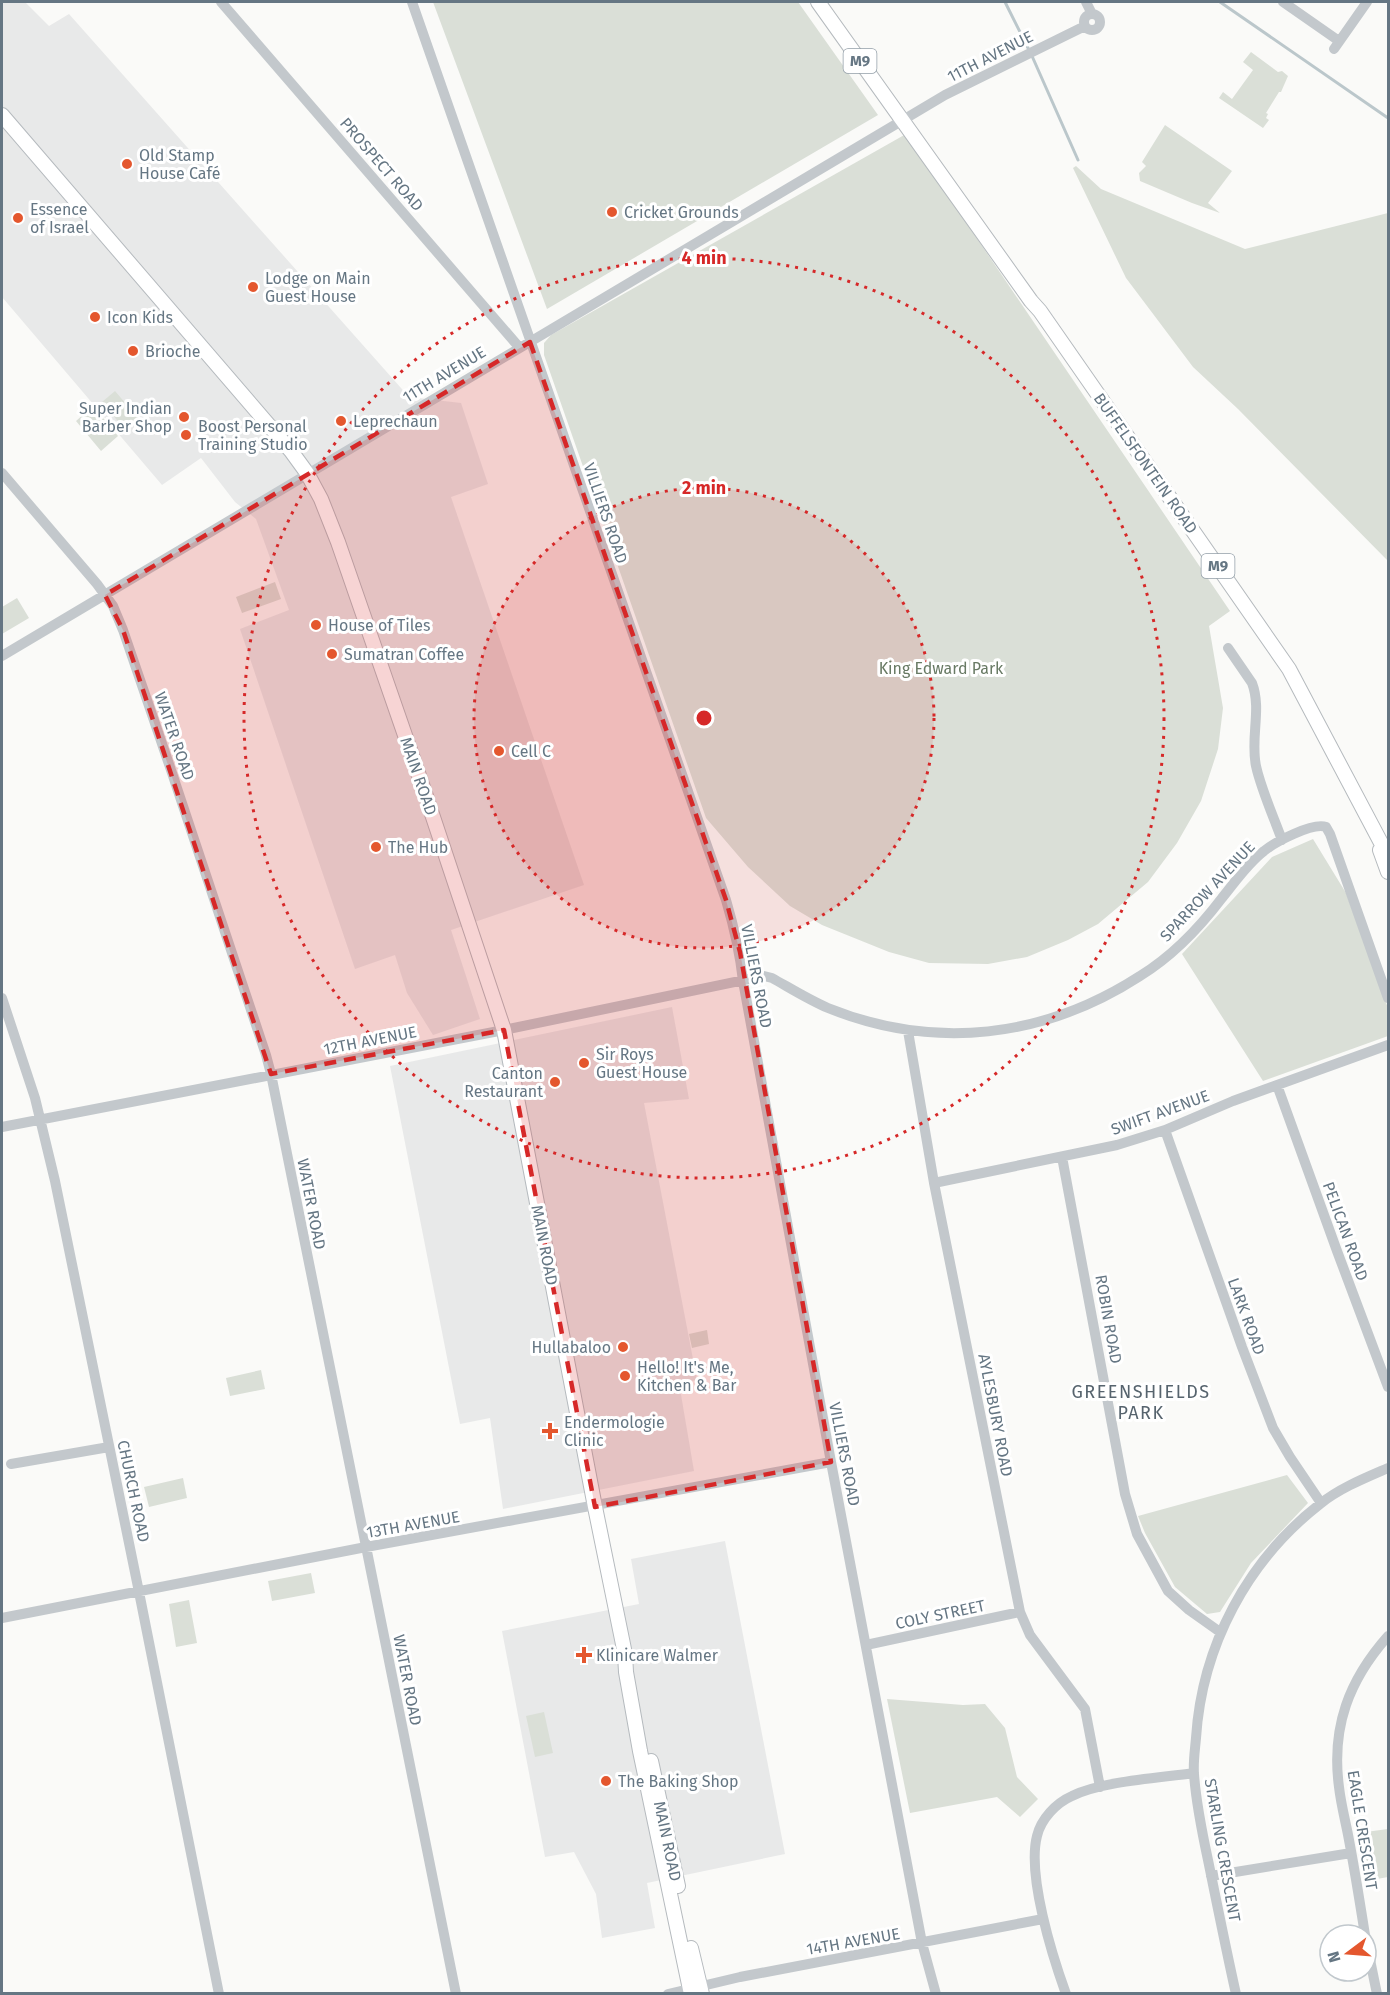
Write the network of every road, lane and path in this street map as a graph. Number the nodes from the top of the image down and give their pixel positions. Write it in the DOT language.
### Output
graph roads {
  1 [pos="221,2"];
  2 [pos="412,2"];
  3 [pos="818,2"];
  4 [pos="827,2"];
  5 [pos="1086,2"];
  6 [pos="1283,2"];
  7 [pos="1367,2"];
  8 [pos="2,115"];
  9 [pos="906,118"];
  10 [pos="530,342"];
  11 [pos="519,347"];
  12 [pos="307,472"];
  13 [pos="2,473"];
  14 [pos="105,595"];
  15 [pos="1228,648"];
  16 [pos="2,656"];
  17 [pos="1375,834"];
  18 [pos="1282,840"];
  19 [pos="1389,856"];
  20 [pos="1389,872"];
  21 [pos="743,981"];
  22 [pos="2,998"];
  23 [pos="1389,998"];
  24 [pos="504,1030"];
  25 [pos="908,1031"];
  26 [pos="1389,1045"];
  27 [pos="271,1074"];
  28 [pos="1277,1085"];
  29 [pos="39,1119"];
  30 [pos="2,1127"];
  31 [pos="1165,1130"];
  32 [pos="1062,1157"];
  33 [pos="934,1183"];
  34 [pos="1389,1387"];
  35 [pos="109,1447"];
  36 [pos="831,1462"];
  37 [pos="11,1464"];
  38 [pos="1389,1468"];
  39 [pos="1321,1503"];
  40 [pos="595,1507"];
  41 [pos="366,1547"];
  42 [pos="139,1592"];
  43 [pos="1020,1612"];
  44 [pos="2,1617"];
  45 [pos="1220,1632"];
  46 [pos="1389,1636"];
  47 [pos="866,1645"];
  48 [pos="1194,1773"];
  49 [pos="1100,1787"];
  50 [pos="1352,1853"];
  51 [pos="1211,1876"];
  52 [pos="1043,1919"];
  53 [pos="1363,1923"];
  54 [pos="922,1943"];
  55 [pos="696,1990"];
  56 [pos="219,1994"];
  57 [pos="456,1994"];
  58 [pos="668,1994"];
  59 [pos="936,1994"];
  60 [pos="1066,1994"];
  61 [pos="1236,1994"];
  1 -- 11 [label="street, PROSPECT ROAD"];
  2 -- 10 [label="street, VILLIERS ROAD"];
  3 -- 9 [label="main road, BUFFELSFONTEIN ROAD / M9"];
  4 -- 9 [label="main road, BUFFELSFONTEIN ROAD / M9"];
  5 -- 9 [label="street, 11TH AVENUE"];
  6 -- 7 [label="street"];
  8 -- 12 [label="main road, MAIN ROAD"];
  9 -- 10 [label="street, 11TH AVENUE"];
  9 -- 17 [label="main road, BUFFELSFONTEIN ROAD / M9"];
  10 -- 11 [label="street, 11TH AVENUE"];
  10 -- 21 [label="street, VILLIERS ROAD"];
  11 -- 12 [label="street, 11TH AVENUE"];
  12 -- 14 [label="street, 11TH AVENUE"];
  12 -- 24 [label="main road, MAIN ROAD"];
  13 -- 14 [label="street, WATER ROAD"];
  14 -- 16 [label="street, 11TH AVENUE"];
  14 -- 27 [label="street, WATER ROAD"];
  15 -- 18 [label="street"];
  17 -- 19 [label="main road, BUFFELSFONTEIN ROAD / M9"];
  17 -- 20 [label="main road, BUFFELSFONTEIN ROAD / M9"];
  18 -- 23 [label="street, SPARROW AVENUE"];
  18 -- 25 [label="street, SPARROW AVENUE"];
  21 -- 24 [label="street, 12TH AVENUE"];
  21 -- 25 [label="street, SPARROW AVENUE"];
  21 -- 36 [label="street, VILLIERS ROAD"];
  22 -- 29 [label="street, CHURCH ROAD"];
  24 -- 27 [label="street, 12TH AVENUE"];
  24 -- 40 [label="main road, MAIN ROAD"];
  25 -- 33 [label="street, AYLESBURY ROAD"];
  26 -- 28 [label="street, SWIFT AVENUE"];
  27 -- 29 [label="street, 12TH AVENUE"];
  27 -- 41 [label="street, WATER ROAD"];
  28 -- 31 [label="street, SWIFT AVENUE"];
  28 -- 34 [label="street, PELICAN ROAD"];
  29 -- 30 [label="street, 12TH AVENUE"];
  29 -- 35 [label="street, CHURCH ROAD"];
  31 -- 32 [label="street, SWIFT AVENUE"];
  31 -- 39 [label="street, LARK ROAD"];
  32 -- 33 [label="street, SWIFT AVENUE"];
  32 -- 45 [label="street, ROBIN ROAD"];
  33 -- 43 [label="street, AYLESBURY ROAD"];
  35 -- 37 [label="street"];
  35 -- 42 [label="street, CHURCH ROAD"];
  36 -- 40 [label="street, 13TH AVENUE"];
  36 -- 47 [label="street, VILLIERS ROAD"];
  38 -- 39 [label="street, STARLING CRESCENT"];
  39 -- 45 [label="street, STARLING CRESCENT"];
  40 -- 41 [label="street, 13TH AVENUE"];
  40 -- 55 [label="main road, MAIN ROAD"];
  41 -- 42 [label="street, 13TH AVENUE"];
  41 -- 57 [label="street, WATER ROAD"];
  42 -- 44 [label="street, 13TH AVENUE"];
  42 -- 56 [label="street, CHURCH ROAD"];
  43 -- 47 [label="street, COLY STREET"];
  43 -- 49 [label="street, AYLESBURY ROAD"];
  45 -- 48 [label="street, STARLING CRESCENT"];
  46 -- 50 [label="street, EAGLE CRESCENT"];
  47 -- 54 [label="street, VILLIERS ROAD"];
  48 -- 49 [label="street"];
  48 -- 51 [label="street, STARLING CRESCENT"];
  49 -- 52 [label="street"];
  50 -- 51 [label="street"];
  50 -- 53 [label="street, EAGLE CRESCENT"];
  51 -- 61 [label="street, STARLING CRESCENT"];
  52 -- 54 [label="street, 14TH AVENUE"];
  52 -- 60 [label="street"];
  54 -- 55 [label="street, 14TH AVENUE"];
  54 -- 59 [label="street, VILLIERS ROAD"];
  55 -- 58 [label="street, 14TH AVENUE"];
}
